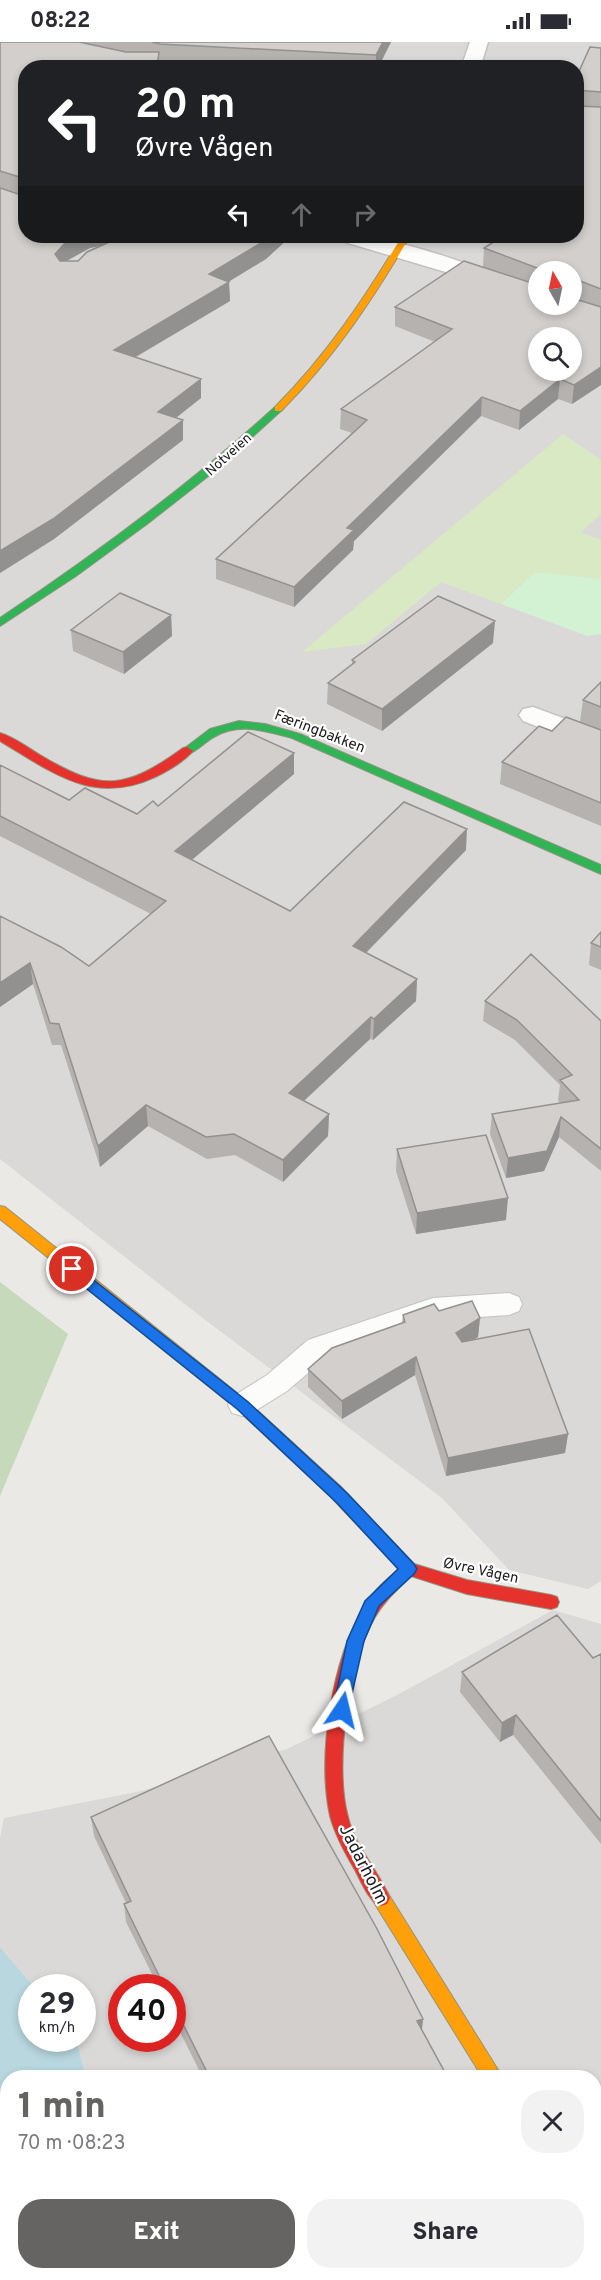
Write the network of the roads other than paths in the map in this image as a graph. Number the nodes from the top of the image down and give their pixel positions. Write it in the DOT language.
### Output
graph roads {
  1 [pos="479,42"];
  2 [pos="473,60"];
  3 [pos="403,243"];
  4 [pos="528,293"];
  5 [pos="0,623"];
  6 [pos="533,715"];
  7 [pos="0,736"];
  8 [pos="601,742"];
  9 [pos="601,870"];
  10 [pos="0,1211"];
  11 [pos="509,1304"];
  12 [pos="242,1405"];
  13 [pos="409,1569"];
  14 [pos="551,1602"];
  15 [pos="489,2070"];
  1 -- 2 [label="street"];
  3 -- 4 [label="street"];
  3 -- 5 [label="street, Notveien"];
  6 -- 8 [label="street"];
  7 -- 9 [label="street, Færingbakken"];
  10 -- 12 [label="street, Øvre Vågen"];
  11 -- 12 [label="lane"];
  12 -- 13 [label="street, Øvre Vågen"];
  13 -- 14 [label="street, Øvre Vågen"];
  13 -- 15 [label="street, Jadarholm"];
}
